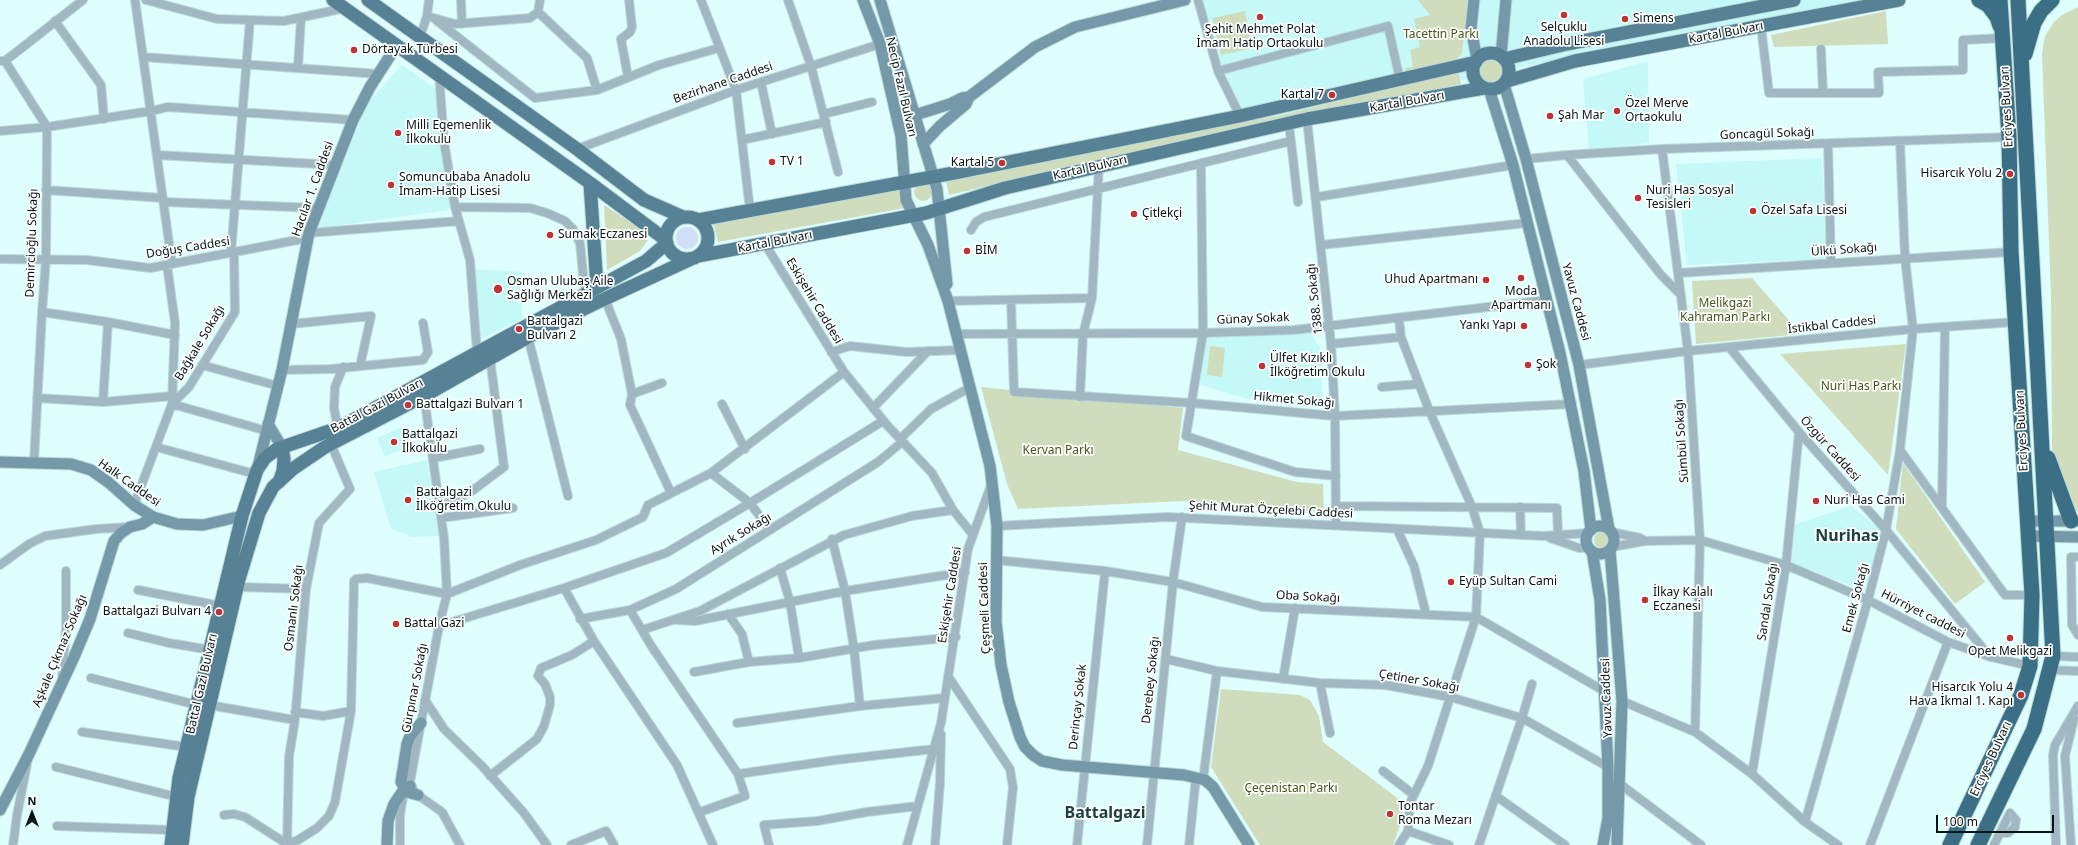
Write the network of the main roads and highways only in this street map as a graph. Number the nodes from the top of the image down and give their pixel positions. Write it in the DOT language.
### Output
graph roads {
  1 [pos="333,0"];
  2 [pos="368,0"];
  3 [pos="1794,0"];
  4 [pos="1900,0"];
  5 [pos="1979,0"];
  6 [pos="2000,0"];
  7 [pos="2018,0"];
  8 [pos="2052,0"];
  9 [pos="2004,38"];
  10 [pos="1502,57"];
  11 [pos="1476,61"];
  12 [pos="2022,66"];
  13 [pos="1505,82"];
  14 [pos="1486,88"];
  15 [pos="590,183"];
  16 [pos="683,217"];
  17 [pos="698,220"];
  18 [pos="666,241"];
  19 [pos="695,258"];
  20 [pos="597,284"];
  21 [pos="2042,438"];
  22 [pos="282,447"];
  23 [pos="279,482"];
  24 [pos="259,513"];
  25 [pos="242,516"];
  26 [pos="2074,521"];
  27 [pos="203,705"];
  28 [pos="171,845"];
  29 [pos="182,845"];
  30 [pos="1950,845"];
  31 [pos="1978,845"];
  1 -- 15 [label="main road"];
  2 -- 16 [label="main road"];
  3 -- 10 [label="main road, Kartal Bulvarı"];
  4 -- 13 [label="main road, Kartal Bulvarı"];
  5 -- 9 [label="highway"];
  6 -- 9 [label="highway, Erciyes Bulvarı"];
  7 -- 12 [label="highway, Erciyes Bulvarı"];
  8 -- 12 [label="highway"];
  9 -- 30 [label="highway, Erciyes Bulvarı"];
  10 -- 11 [label="main road"];
  10 -- 13 [label="main road"];
  11 -- 14 [label="main road"];
  11 -- 17 [label="main road, Kartal Bulvarı"];
  12 -- 21 [label="highway, Erciyes Bulvarı"];
  13 -- 14 [label="main road"];
  14 -- 19 [label="main road, Kartal Bulvarı"];
  15 -- 18 [label="main road"];
  15 -- 20 [label="main road"];
  16 -- 17 [label="main road"];
  16 -- 18 [label="main road"];
  17 -- 19 [label="main road"];
  18 -- 19 [label="main road"];
  18 -- 20 [label="main road, Battal Gazi Bulvarı"];
  19 -- 23 [label="main road, Battal Gazi Bulvarı"];
  20 -- 22 [label="main road, Battal Gazi Bulvarı"];
  21 -- 26 [label="highway"];
  21 -- 31 [label="highway, Erciyes Bulvarı"];
  22 -- 23 [label="main road"];
  22 -- 25 [label="main road, Battal Gazi Bulvarı"];
  23 -- 24 [label="main road, Battal Gazi Bulvarı"];
  24 -- 25 [label="main road"];
  24 -- 27 [label="main road, Battal Gazi Bulvarı"];
  25 -- 27 [label="main road, Battal Gazi Bulvarı"];
  27 -- 28 [label="main road, Battal Gazi Bulvarı"];
  27 -- 29 [label="main road, Battal Gazi Bulvarı"];
}
